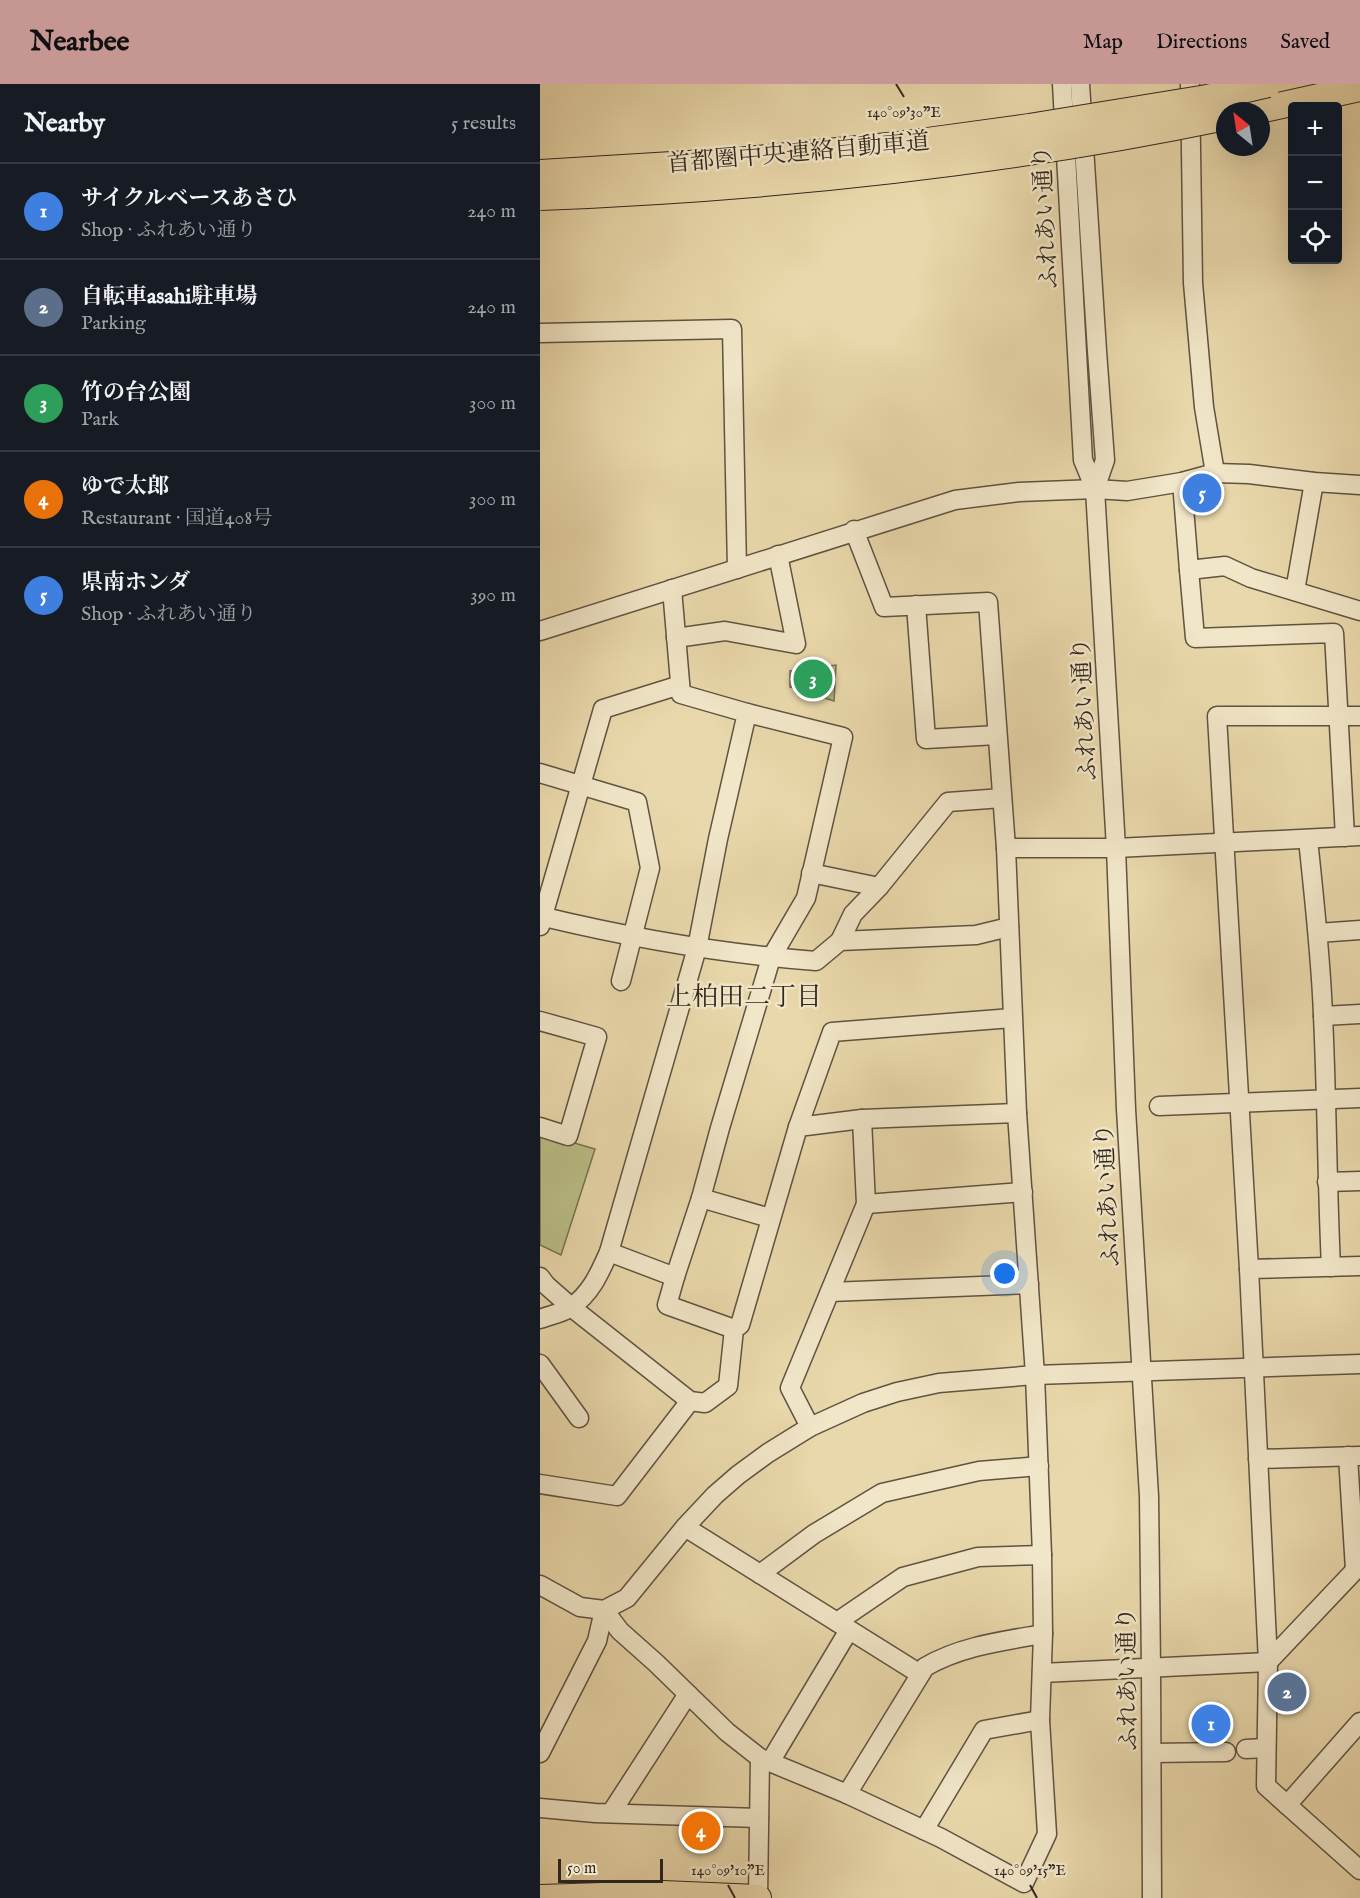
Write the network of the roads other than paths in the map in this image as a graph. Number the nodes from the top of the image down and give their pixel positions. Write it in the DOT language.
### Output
graph roads {
  1 [pos="1062,84"];
  2 [pos="1080,84"];
  3 [pos="1190,84"];
  4 [pos="1268,84"];
  5 [pos="1360,88"];
  6 [pos="1270,108"];
  7 [pos="1216,119"];
  8 [pos="540,173"];
  9 [pos="540,197"];
  10 [pos="540,333"];
  11 [pos="1215,473"];
  12 [pos="1182,482"];
  13 [pos="1314,482"];
  14 [pos="1360,485"];
  15 [pos="1095,489"];
  16 [pos="854,530"];
  17 [pos="778,555"];
  18 [pos="736,569"];
  19 [pos="1189,570"];
  20 [pos="672,589"];
  21 [pos="1295,591"];
  22 [pos="916,606"];
  23 [pos="1360,611"];
  24 [pos="540,632"];
  25 [pos="676,638"];
  26 [pos="680,685"];
  27 [pos="747,713"];
  28 [pos="1338,716"];
  29 [pos="1360,716"];
  30 [pos="997,735"];
  31 [pos="540,772"];
  32 [pos="580,785"];
  33 [pos="1002,798"];
  34 [pos="1353,837"];
  35 [pos="1308,839"];
  36 [pos="1226,844"];
  37 [pos="1006,848"];
  38 [pos="1116,848"];
  39 [pos="811,873"];
  40 [pos="879,887"];
  41 [pos="541,920"];
  42 [pos="1009,927"];
  43 [pos="1360,930"];
  44 [pos="1318,933"];
  45 [pos="633,935"];
  46 [pos="840,941"];
  47 [pos="697,948"];
  48 [pos="771,958"];
  49 [pos="621,981"];
  50 [pos="1360,1014"];
  51 [pos="1323,1016"];
  52 [pos="1012,1018"];
  53 [pos="540,1021"];
  54 [pos="1360,1098"];
  55 [pos="1326,1100"];
  56 [pos="1239,1103"];
  57 [pos="1159,1106"];
  58 [pos="1017,1113"];
  59 [pos="862,1119"];
  60 [pos="798,1126"];
  61 [pos="540,1127"];
  62 [pos="1360,1181"];
  63 [pos="1327,1182"];
  64 [pos="1023,1192"];
  65 [pos="701,1198"];
  66 [pos="866,1204"];
  67 [pos="770,1218"];
  68 [pos="609,1252"];
  69 [pos="1360,1266"];
  70 [pos="1332,1267"];
  71 [pos="1249,1269"];
  72 [pos="540,1276"];
  73 [pos="675,1277"];
  74 [pos="1029,1284"];
  75 [pos="830,1292"];
  76 [pos="571,1307"];
  77 [pos="540,1319"];
  78 [pos="734,1329"];
  79 [pos="540,1364"];
  80 [pos="1360,1364"];
  81 [pos="1254,1368"];
  82 [pos="1142,1372"];
  83 [pos="1035,1375"];
  84 [pos="690,1401"];
  85 [pos="579,1418"];
  86 [pos="810,1427"];
  87 [pos="1354,1456"];
  88 [pos="1258,1460"];
  89 [pos="1039,1466"];
  90 [pos="540,1484"];
  91 [pos="685,1527"];
  92 [pos="1042,1555"];
  93 [pos="1358,1567"];
  94 [pos="760,1574"];
  95 [pos="541,1587"];
  96 [pos="604,1610"];
  97 [pos="843,1626"];
  98 [pos="1043,1634"];
  99 [pos="1268,1662"];
  100 [pos="1151,1668"];
  101 [pos="920,1674"];
  102 [pos="1042,1674"];
  103 [pos="688,1694"];
  104 [pos="1040,1720"];
  105 [pos="1356,1734"];
  106 [pos="1266,1748"];
  107 [pos="1246,1749"];
  108 [pos="1226,1752"];
  109 [pos="540,1753"];
  110 [pos="1152,1753"];
  111 [pos="765,1760"];
  112 [pos="848,1794"];
  113 [pos="1287,1805"];
  114 [pos="540,1808"];
  115 [pos="611,1813"];
  116 [pos="759,1818"];
  117 [pos="924,1830"];
  118 [pos="1360,1870"];
  119 [pos="540,1898"];
  120 [pos="758,1898"];
  121 [pos="1152,1898"];
  1 -- 15 [label="street, ふれあい通り"];
  2 -- 15 [label="street, ふれあい通り"];
  3 -- 11 [label="street"];
  4 -- 8 [label="highway, 首都圏中央連絡自動車道, bridge"];
  5 -- 6 [label="highway"];
  7 -- 9 [label="highway, 首都圏中央連絡自動車道, bridge"];
  10 -- 18 [label="street"];
  11 -- 12 [label="street"];
  11 -- 13 [label="street"];
  12 -- 15 [label="street"];
  12 -- 19 [label="street"];
  13 -- 14 [label="street"];
  13 -- 21 [label="street"];
  15 -- 16 [label="street"];
  15 -- 38 [label="street, ふれあい通り"];
  16 -- 17 [label="street"];
  16 -- 22 [label="street"];
  17 -- 18 [label="street"];
  17 -- 25 [label="street"];
  18 -- 20 [label="street"];
  19 -- 21 [label="street"];
  19 -- 28 [label="street"];
  20 -- 24 [label="street"];
  20 -- 25 [label="street"];
  21 -- 23 [label="street"];
  22 -- 30 [label="street"];
  22 -- 30 [label="street"];
  25 -- 26 [label="street"];
  26 -- 27 [label="street"];
  26 -- 32 [label="street"];
  27 -- 39 [label="street"];
  27 -- 47 [label="street"];
  28 -- 29 [label="street"];
  28 -- 34 [label="street"];
  28 -- 36 [label="street"];
  30 -- 33 [label="street"];
  31 -- 32 [label="street"];
  32 -- 41 [label="street"];
  32 -- 45 [label="street"];
  33 -- 37 [label="street"];
  33 -- 40 [label="street"];
  34 -- 35 [label="street"];
  35 -- 36 [label="street"];
  35 -- 44 [label="street"];
  36 -- 38 [label="street"];
  36 -- 56 [label="street"];
  37 -- 38 [label="street"];
  37 -- 42 [label="street"];
  38 -- 82 [label="street, ふれあい通り"];
  39 -- 40 [label="street"];
  39 -- 48 [label="street"];
  40 -- 46 [label="street"];
  41 -- 45 [label="street"];
  42 -- 46 [label="street"];
  42 -- 52 [label="street"];
  43 -- 44 [label="street"];
  44 -- 51 [label="street"];
  45 -- 47 [label="street"];
  45 -- 49 [label="street"];
  46 -- 48 [label="street"];
  47 -- 48 [label="street"];
  47 -- 68 [label="street"];
  48 -- 65 [label="street"];
  50 -- 51 [label="street"];
  51 -- 55 [label="street"];
  52 -- 58 [label="street"];
  52 -- 60 [label="street"];
  53 -- 61 [label="street"];
  54 -- 55 [label="street"];
  55 -- 56 [label="street"];
  55 -- 63 [label="street"];
  56 -- 57 [label="street"];
  56 -- 71 [label="street"];
  58 -- 59 [label="street"];
  58 -- 64 [label="street"];
  59 -- 60 [label="street"];
  59 -- 66 [label="street"];
  60 -- 67 [label="street"];
  62 -- 63 [label="street"];
  63 -- 70 [label="street"];
  64 -- 66 [label="street"];
  64 -- 74 [label="street"];
  65 -- 67 [label="street"];
  65 -- 73 [label="street"];
  66 -- 75 [label="street"];
  67 -- 78 [label="street"];
  68 -- 73 [label="street"];
  68 -- 76 [label="street"];
  69 -- 70 [label="street"];
  70 -- 71 [label="street"];
  71 -- 81 [label="street"];
  72 -- 76 [label="street"];
  73 -- 78 [label="street"];
  74 -- 75 [label="street"];
  74 -- 83 [label="street"];
  75 -- 86 [label="street"];
  76 -- 77 [label="street"];
  76 -- 84 [label="street"];
  78 -- 84 [label="street"];
  79 -- 85 [label="street"];
  80 -- 81 [label="street"];
  81 -- 82 [label="street"];
  81 -- 88 [label="street"];
  82 -- 83 [label="street"];
  82 -- 100 [label="street, ふれあい通り"];
  83 -- 86 [label="street"];
  83 -- 89 [label="street"];
  84 -- 90 [label="street"];
  86 -- 91 [label="street"];
  87 -- 88 [label="street"];
  87 -- 93 [label="street"];
  88 -- 99 [label="street"];
  89 -- 92 [label="street"];
  89 -- 94 [label="street"];
  91 -- 94 [label="street"];
  91 -- 96 [label="street"];
  92 -- 97 [label="street"];
  92 -- 98 [label="street"];
  93 -- 99 [label="street"];
  94 -- 97 [label="street"];
  95 -- 96 [label="street"];
  96 -- 103 [label="street"];
  96 -- 109 [label="street"];
  97 -- 101 [label="street"];
  97 -- 111 [label="street"];
  98 -- 101 [label="street"];
  98 -- 102 [label="street"];
  99 -- 100 [label="street"];
  99 -- 106 [label="street"];
  100 -- 102 [label="street"];
  100 -- 110 [label="street, ふれあい通り"];
  101 -- 112 [label="street"];
  102 -- 104 [label="street"];
  103 -- 111 [label="street"];
  103 -- 115 [label="street"];
  104 -- 117 [label="street"];
  104 -- 117 [label="street"];
  105 -- 113 [label="street"];
  106 -- 107 [label="street"];
  106 -- 113 [label="street"];
  108 -- 110 [label="street"];
  110 -- 121 [label="street, ふれあい通り"];
  111 -- 112 [label="street"];
  111 -- 116 [label="street"];
  112 -- 117 [label="street"];
  113 -- 118 [label="street"];
  114 -- 115 [label="street"];
  115 -- 116 [label="street"];
  116 -- 120 [label="street"];
  119 -- 120 [label="highway"];
}
